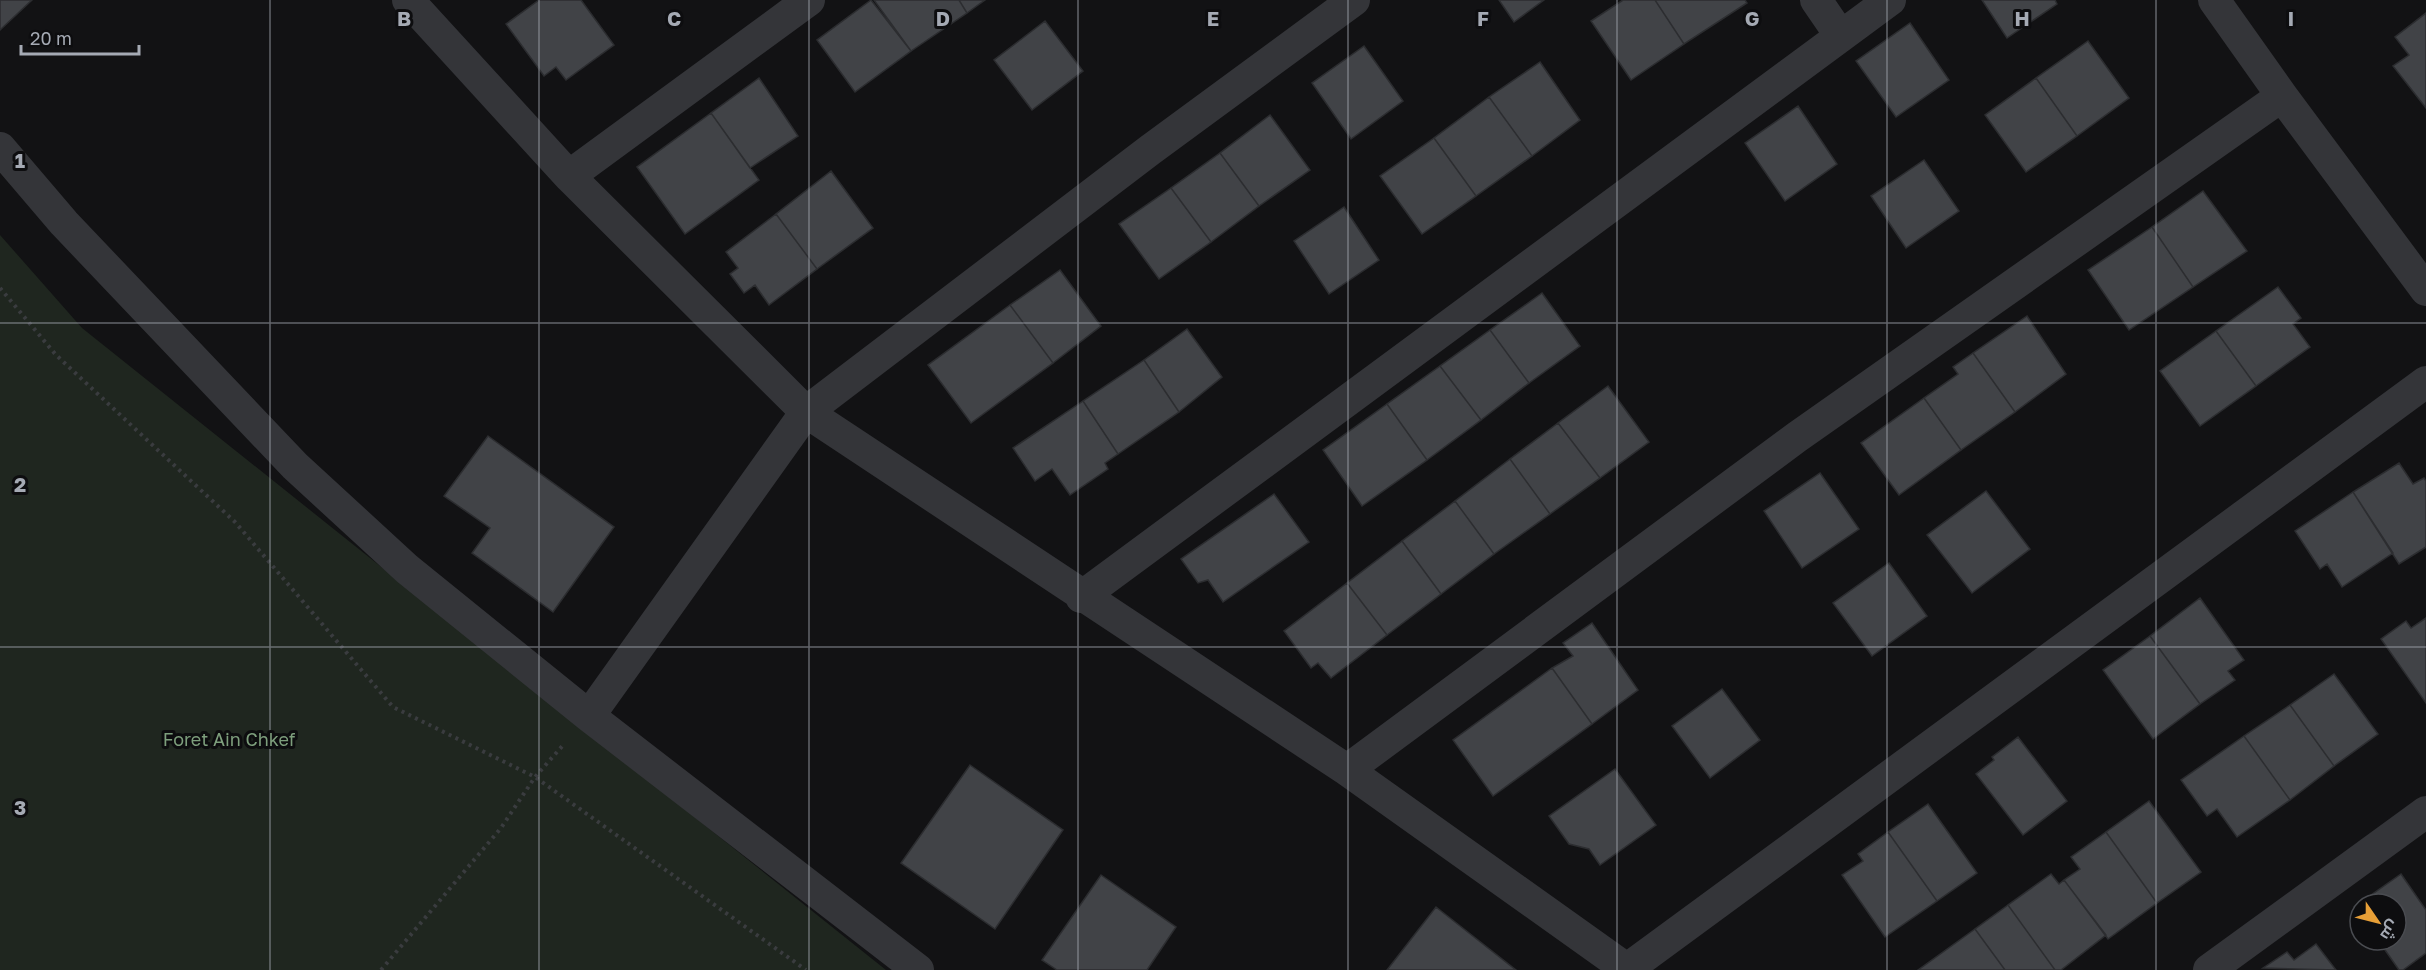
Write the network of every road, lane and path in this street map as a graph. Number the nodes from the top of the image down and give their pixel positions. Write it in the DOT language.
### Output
graph roads {
  1 [pos="408,0"];
  2 [pos="809,0"];
  3 [pos="1354,0"];
  4 [pos="1816,0"];
  5 [pos="1890,0"];
  6 [pos="2214,0"];
  7 [pos="1840,35"];
  8 [pos="2282,96"];
  9 [pos="0,148"];
  10 [pos="569,176"];
  11 [pos="0,288"];
  12 [pos="2426,290"];
  13 [pos="2426,382"];
  14 [pos="806,412"];
  15 [pos="1081,597"];
  16 [pos="589,716"];
  17 [pos="1347,770"];
  18 [pos="535,777"];
  19 [pos="2426,812"];
  20 [pos="381,970"];
  21 [pos="806,970"];
  22 [pos="918,970"];
  23 [pos="1627,970"];
  24 [pos="2209,970"];
  1 -- 10 [label="street"];
  2 -- 10 [label="street"];
  3 -- 14 [label="street"];
  4 -- 7 [label="street"];
  5 -- 7 [label="street"];
  6 -- 8 [label="street"];
  7 -- 15 [label="street"];
  8 -- 12 [label="street"];
  8 -- 17 [label="street"];
  9 -- 16 [label="street"];
  10 -- 14 [label="street"];
  11 -- 18 [label="path"];
  13 -- 23 [label="street"];
  14 -- 15 [label="street"];
  14 -- 16 [label="street"];
  15 -- 17 [label="street"];
  16 -- 18 [label="path"];
  16 -- 22 [label="street"];
  17 -- 23 [label="street"];
  18 -- 20 [label="path"];
  18 -- 21 [label="path"];
  19 -- 24 [label="street"];
}
